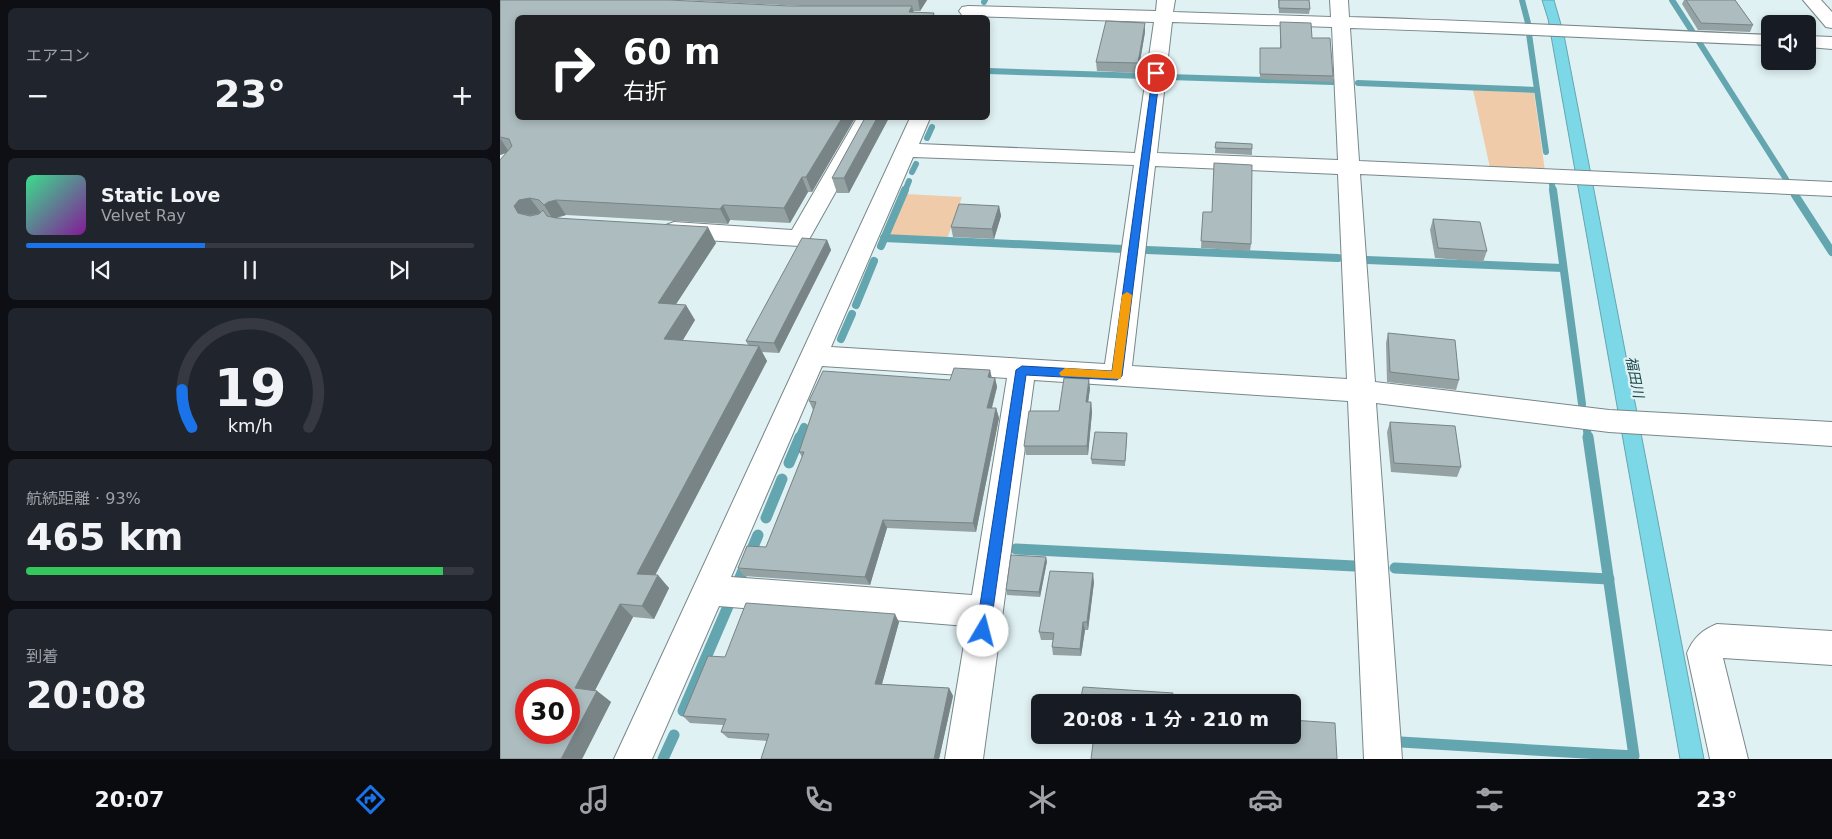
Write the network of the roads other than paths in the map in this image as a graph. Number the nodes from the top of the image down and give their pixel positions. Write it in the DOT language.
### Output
graph roads {
  1 [pos="1339,0"];
  2 [pos="1812,0"];
  3 [pos="1165,9"];
  4 [pos="968,10"];
  5 [pos="1341,22"];
  6 [pos="1832,23"];
  7 [pos="1761,40"];
  8 [pos="1816,42"];
  9 [pos="1832,43"];
  10 [pos="865,120"];
  11 [pos="919,120"];
  12 [pos="906,150"];
  13 [pos="1145,160"];
  14 [pos="1349,168"];
  15 [pos="1832,190"];
  16 [pos="653,229"];
  17 [pos="814,356"];
  18 [pos="1022,370"];
  19 [pos="1117,376"];
  20 [pos="1362,391"];
  21 [pos="1832,434"];
  22 [pos="709,590"];
  23 [pos="986,612"];
  24 [pos="1832,648"];
  25 [pos="633,759"];
  26 [pos="964,759"];
  27 [pos="1384,759"];
  28 [pos="1729,759"];
  1 -- 5 [label="street"];
  2 -- 6 [label="street"];
  3 -- 4 [label="street"];
  3 -- 5 [label="street"];
  3 -- 13 [label="street"];
  5 -- 7 [label="street"];
  5 -- 14 [label="street"];
  8 -- 9 [label="street"];
  10 -- 16 [label="street"];
  11 -- 12 [label="street"];
  12 -- 13 [label="street"];
  12 -- 17 [label="street"];
  13 -- 14 [label="street"];
  13 -- 19 [label="street"];
  14 -- 15 [label="street"];
  14 -- 20 [label="street"];
  17 -- 18 [label="street"];
  17 -- 22 [label="street"];
  18 -- 19 [label="street"];
  18 -- 23 [label="street"];
  19 -- 20 [label="street"];
  20 -- 21 [label="street"];
  20 -- 27 [label="street"];
  22 -- 23 [label="street"];
  22 -- 25 [label="street"];
  23 -- 26 [label="street"];
  24 -- 28 [label="street"];
}
